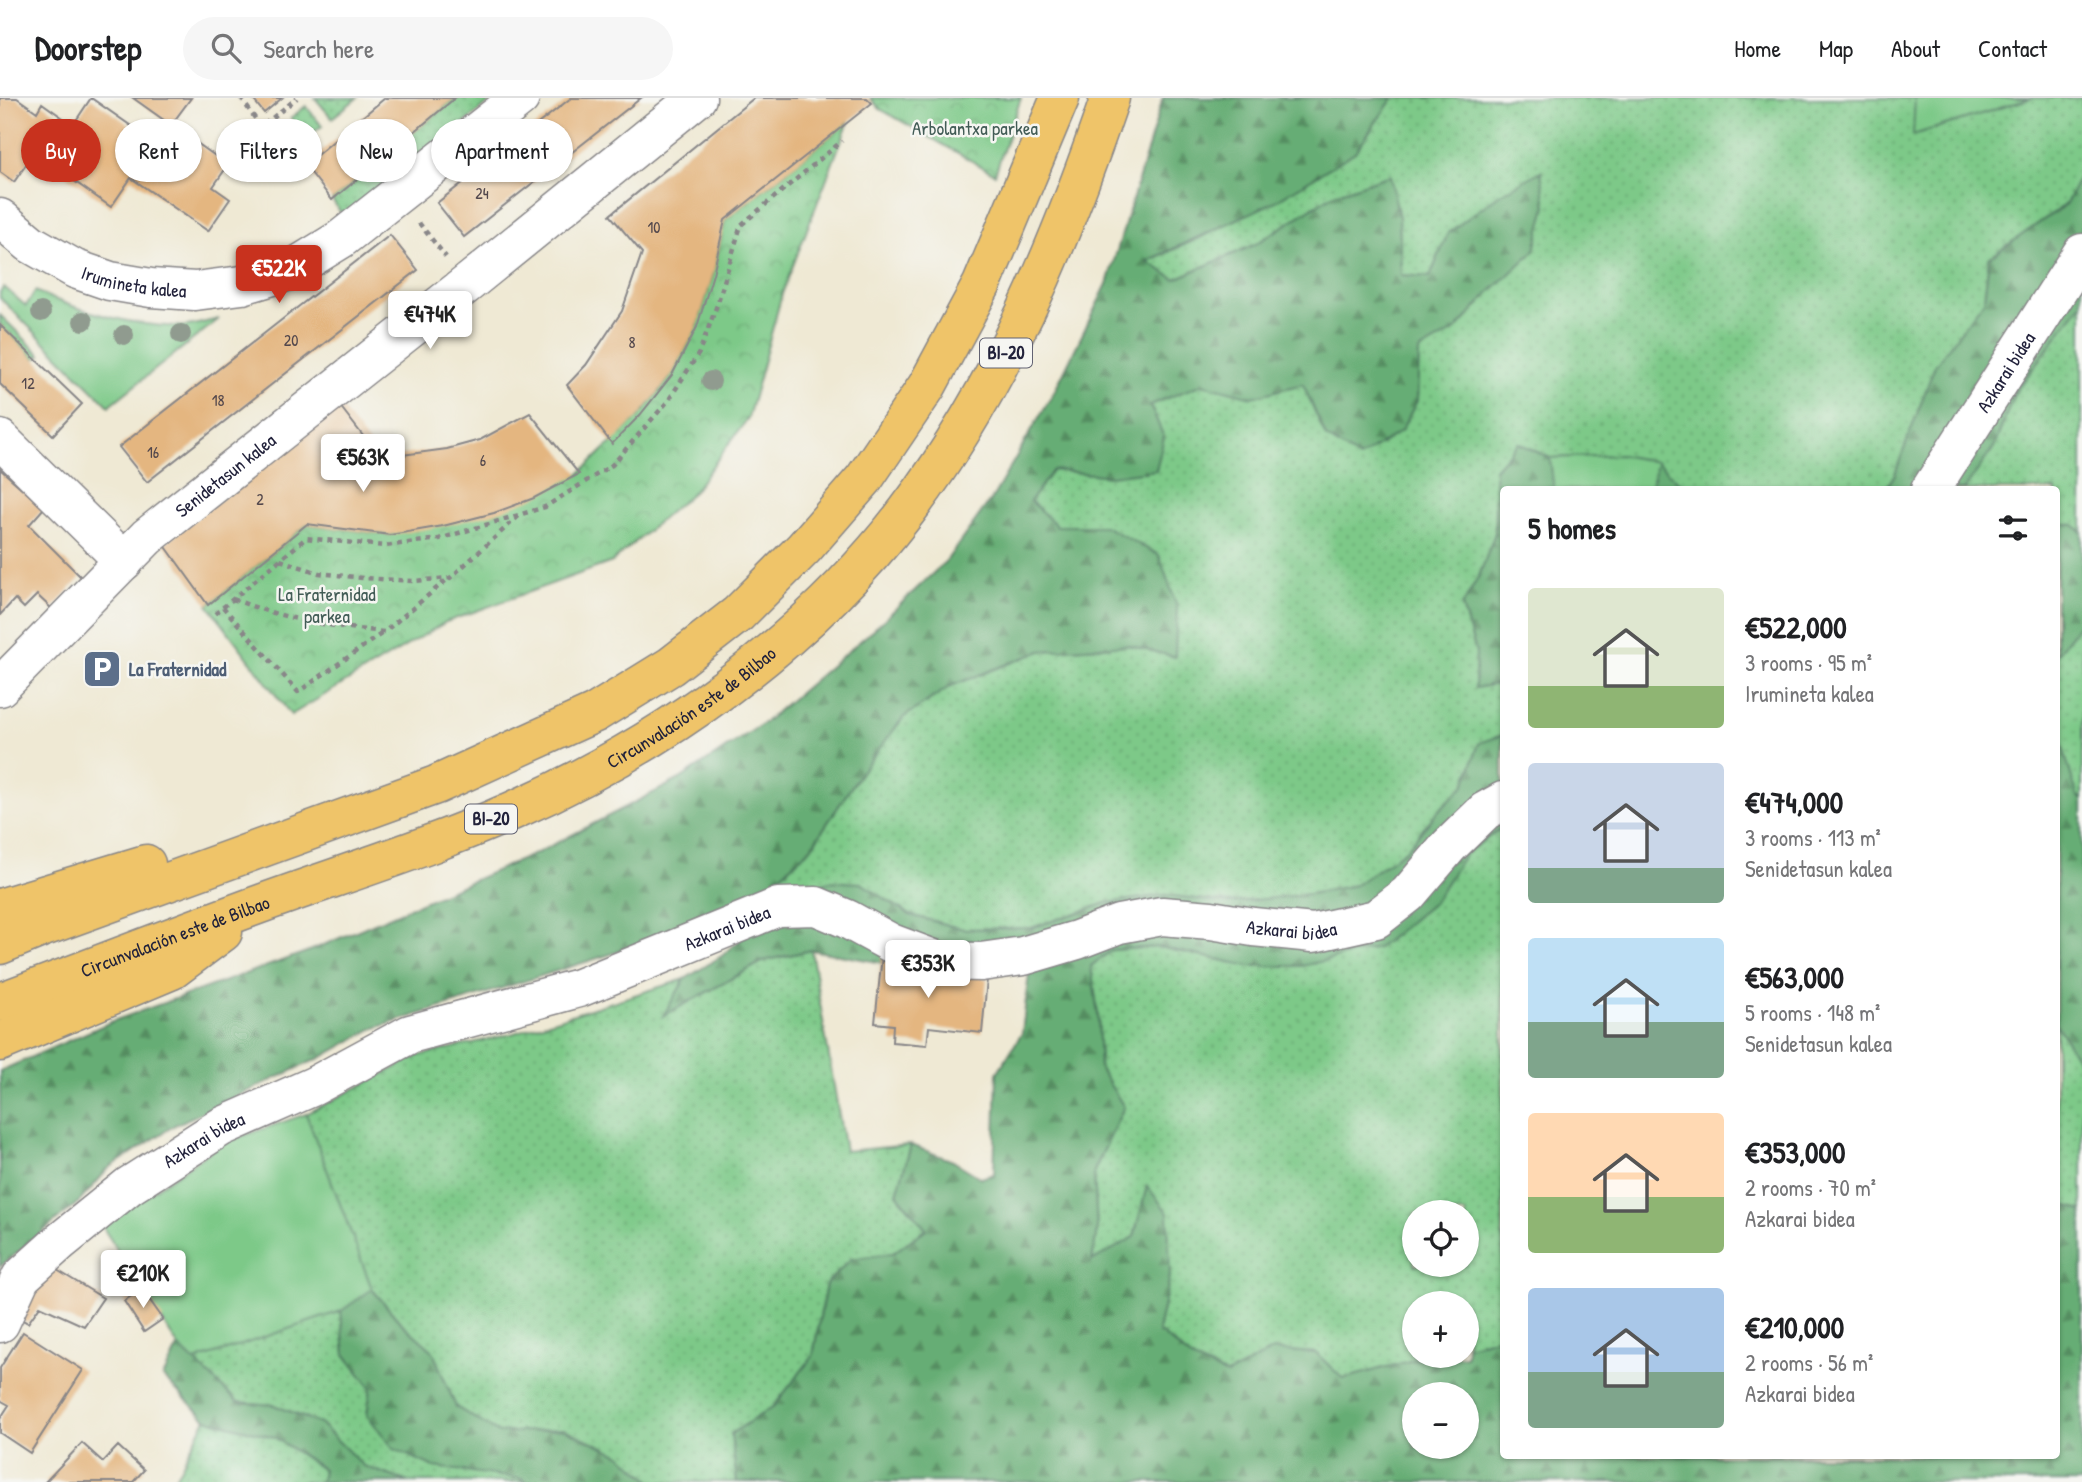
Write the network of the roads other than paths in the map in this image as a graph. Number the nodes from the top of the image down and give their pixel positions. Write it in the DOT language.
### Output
graph roads {
  1 [pos="520,98"];
  2 [pos="697,98"];
  3 [pos="1060,98"];
  4 [pos="1110,98"];
  5 [pos="0,218"];
  6 [pos="2082,253"];
  7 [pos="0,439"];
  8 [pos="1933,486"];
  9 [pos="124,561"];
  10 [pos="0,687"];
  11 [pos="525,745"];
  12 [pos="1500,803"];
  13 [pos="262,904"];
  14 [pos="0,908"];
  15 [pos="0,945"];
  16 [pos="0,1002"];
  17 [pos="0,1042"];
  18 [pos="0,1323"];
  1 -- 5 [label="street, Irumineta kalea"];
  2 -- 9 [label="street, Senidetasun kalea"];
  3 -- 11 [label="main road, BI-20"];
  4 -- 13 [label="main road, Circunvalación este de Bilbao / BI-20"];
  6 -- 8 [label="street, Azkarai bidea"];
  7 -- 9 [label="street"];
  9 -- 10 [label="street, Senidetasun kalea"];
  11 -- 14 [label="main road"];
  11 -- 15 [label="main road, BI-20"];
  12 -- 18 [label="street, Azkarai bidea"];
  13 -- 16 [label="main road, Circunvalación este de Bilbao / BI-20"];
  13 -- 17 [label="main road"];
}
